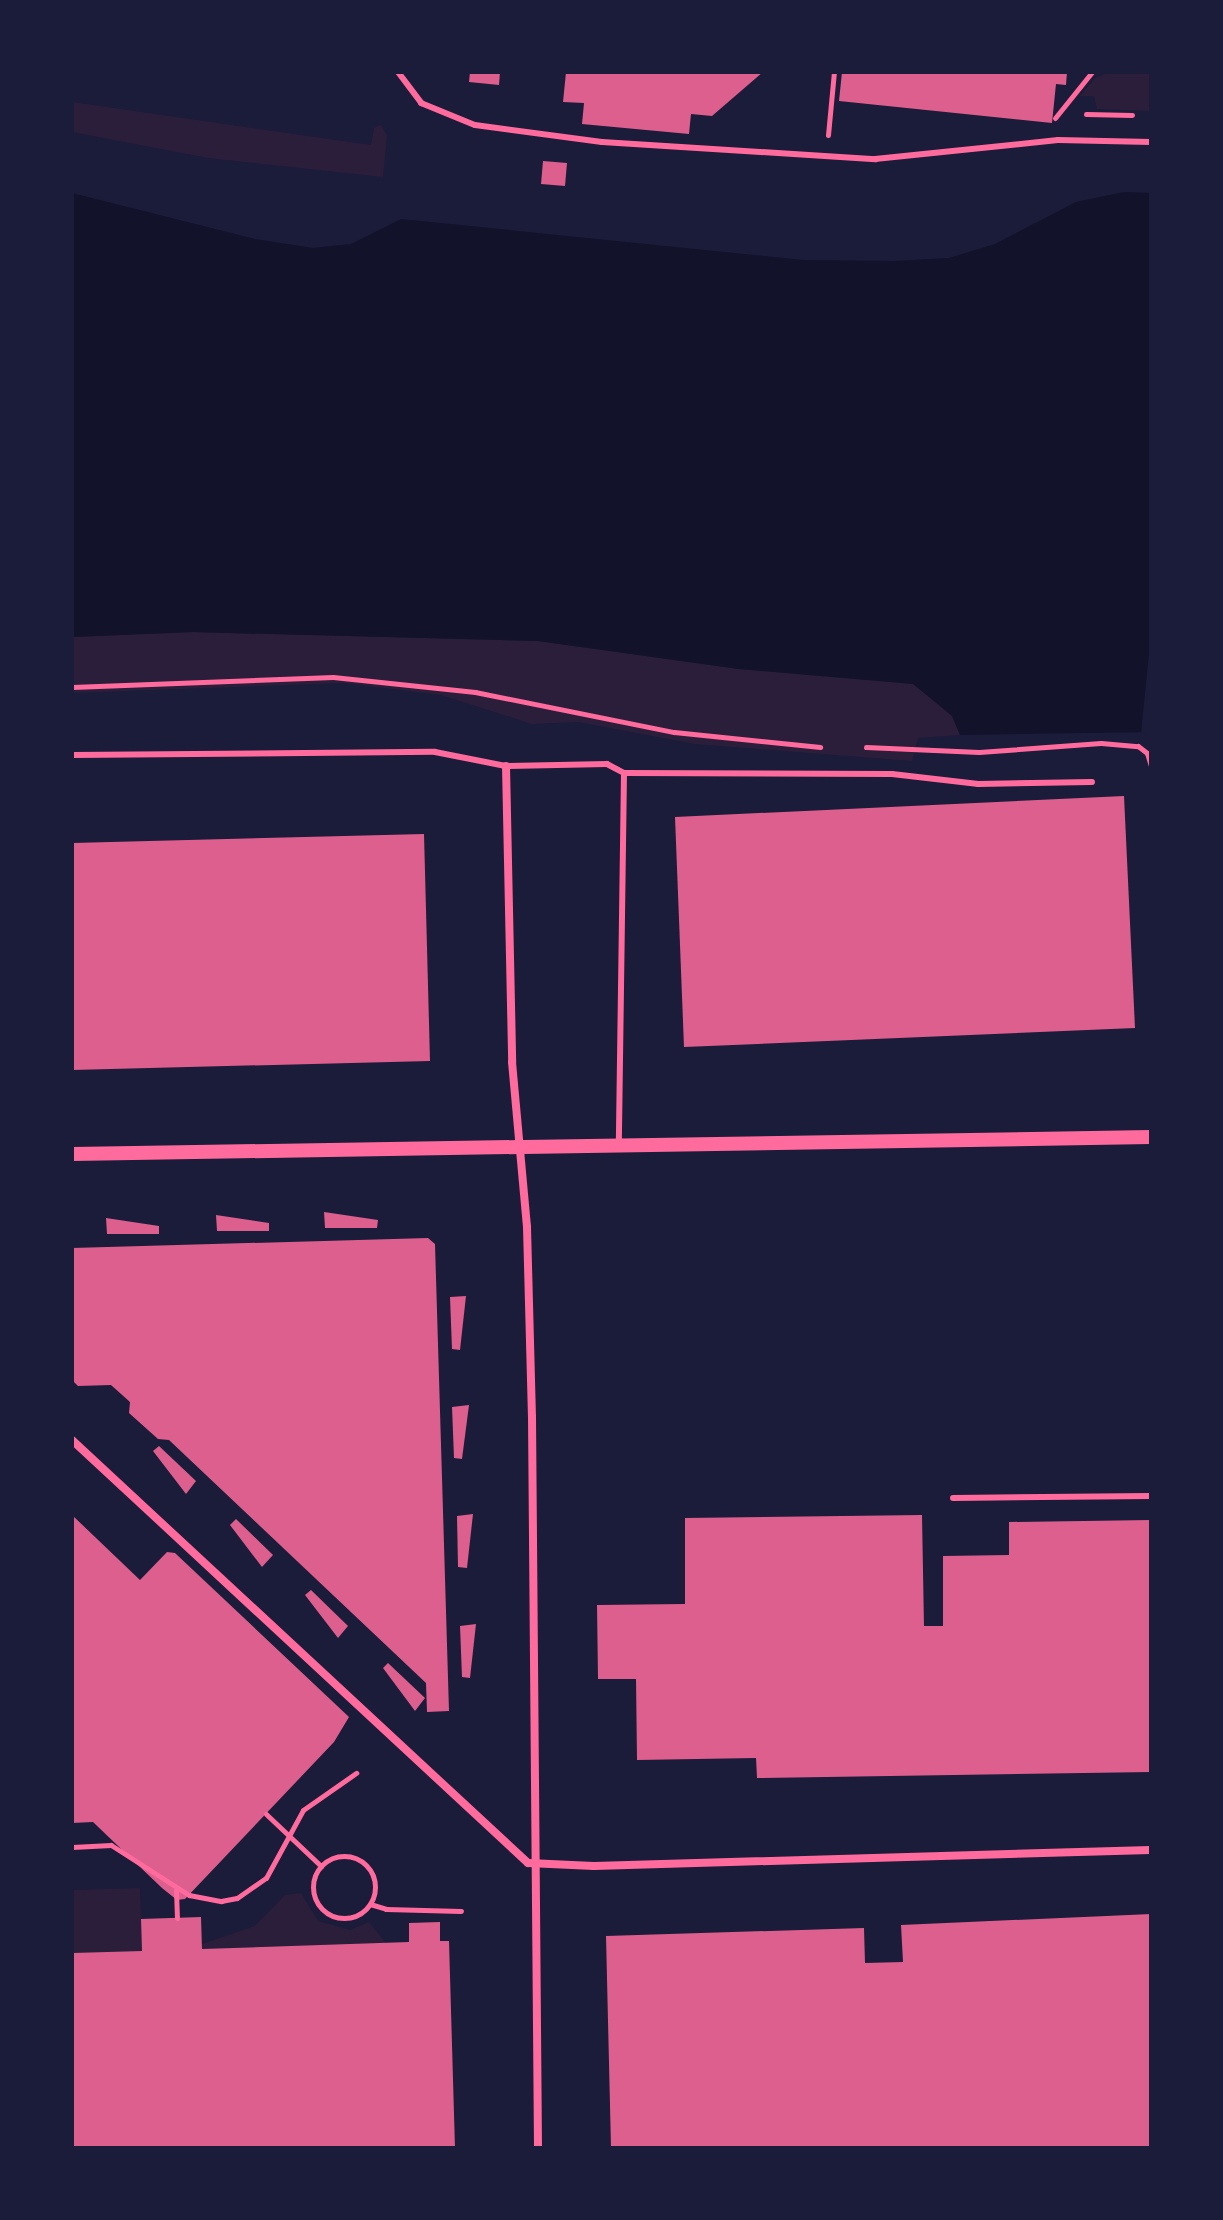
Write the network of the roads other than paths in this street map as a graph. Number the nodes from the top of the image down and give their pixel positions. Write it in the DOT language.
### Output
graph roads {
  1 [pos="398,72"];
  2 [pos="1151,142"];
  3 [pos="72,755"];
  4 [pos="506,766"];
  5 [pos="624,773"];
  6 [pos="1092,782"];
  7 [pos="1151,1137"];
  8 [pos="619,1143"];
  9 [pos="519,1144"];
  10 [pos="72,1154"];
  11 [pos="72,1440"];
  12 [pos="1151,1496"];
  13 [pos="953,1498"];
  14 [pos="1151,1850"];
  15 [pos="535,1865"];
  16 [pos="538,2148"];
  1 -- 2 [label="lane"];
  3 -- 4 [label="lane"];
  4 -- 5 [label="lane"];
  4 -- 9 [label="street"];
  5 -- 6 [label="lane"];
  5 -- 8 [label="lane"];
  7 -- 8 [label="street"];
  8 -- 9 [label="street"];
  9 -- 10 [label="street"];
  9 -- 15 [label="street"];
  11 -- 15 [label="street"];
  12 -- 13 [label="lane"];
  14 -- 15 [label="street"];
  15 -- 16 [label="street"];
}
